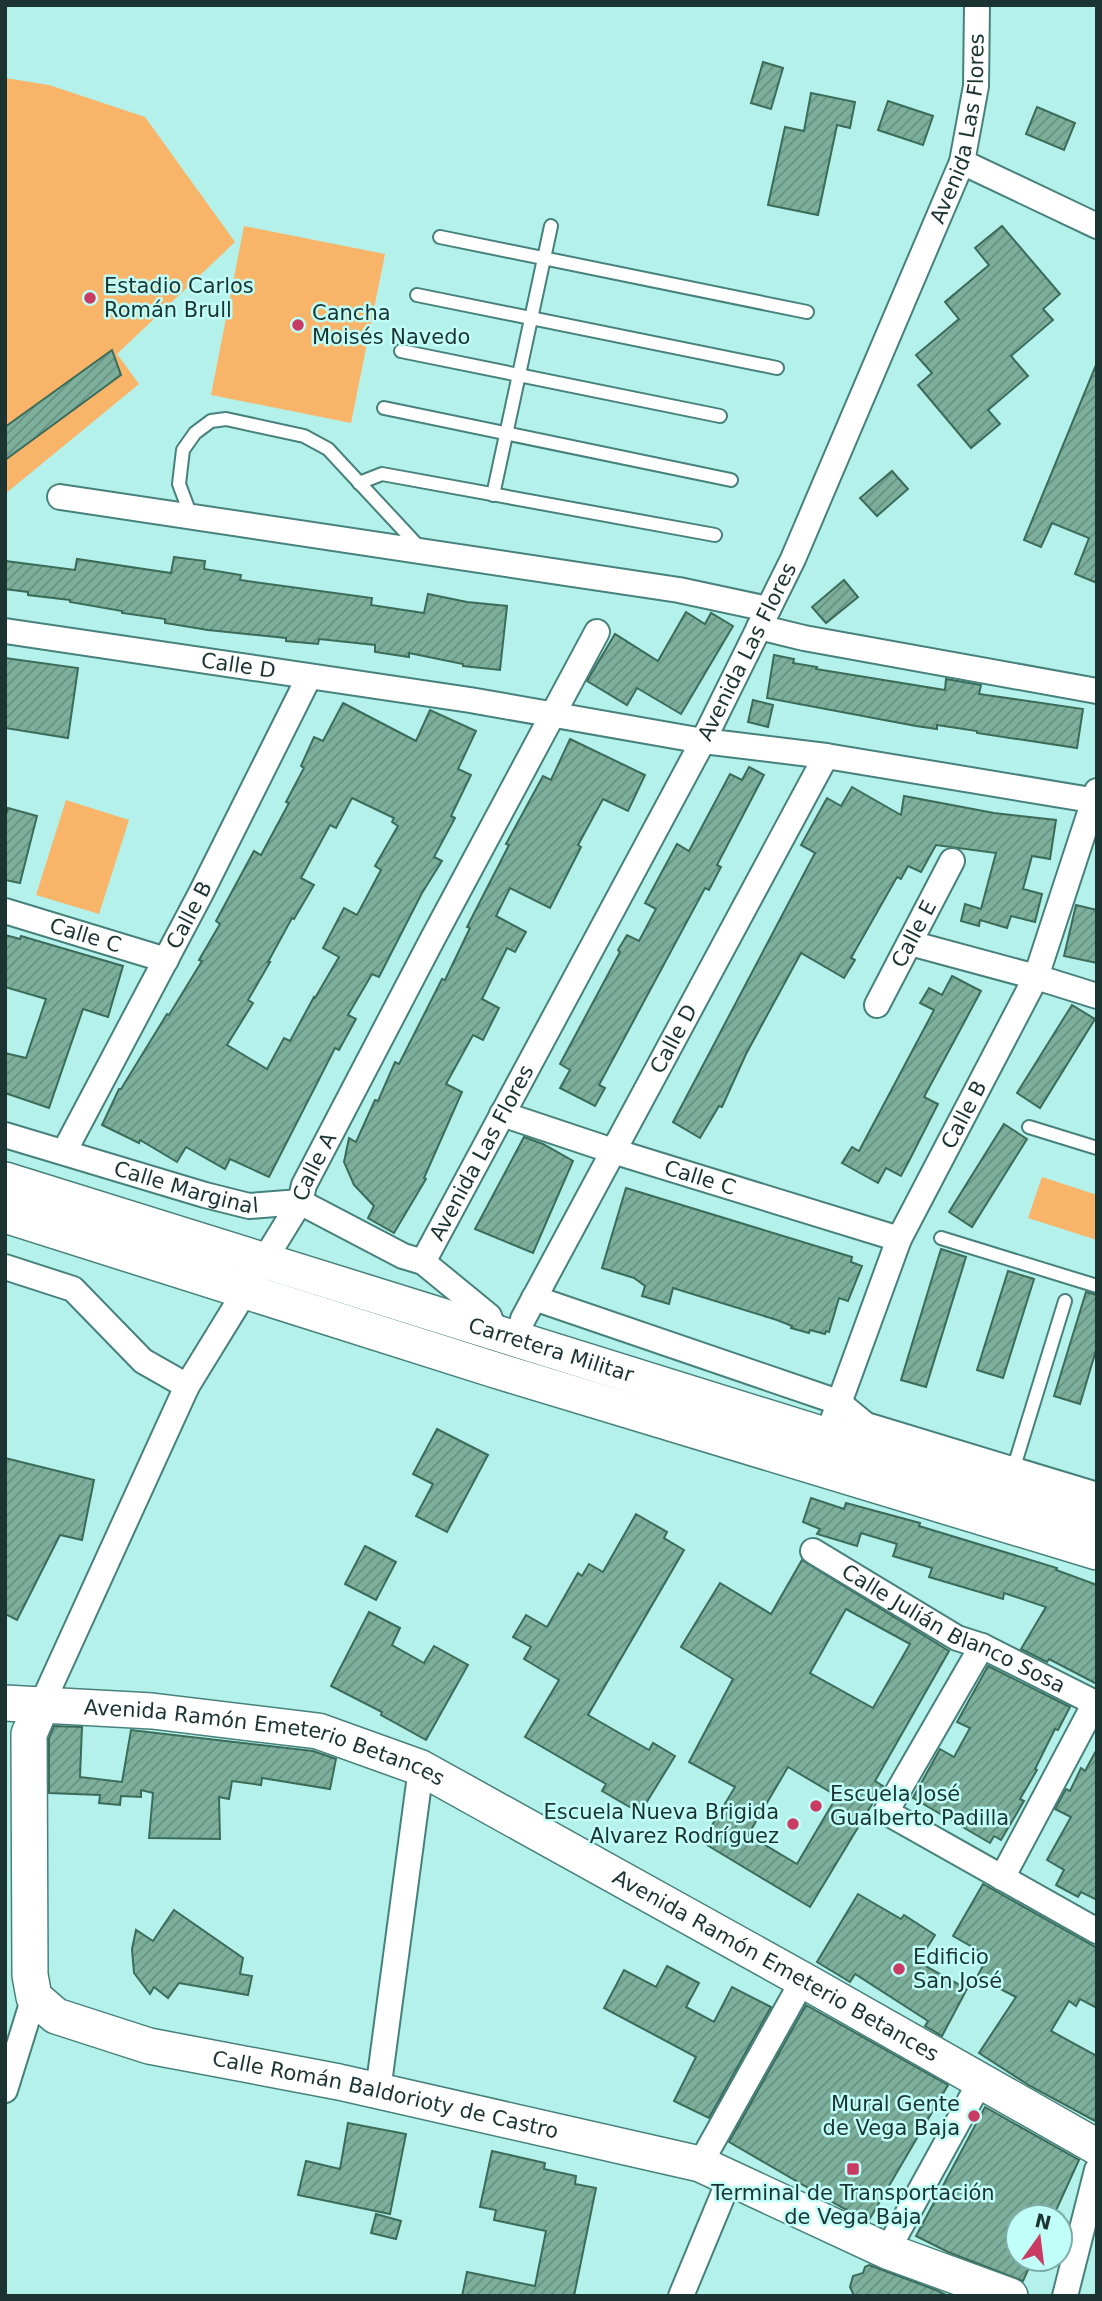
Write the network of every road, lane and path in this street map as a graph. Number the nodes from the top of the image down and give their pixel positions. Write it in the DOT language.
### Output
graph roads {
  1 [pos="977,5"];
  2 [pos="961,162"];
  3 [pos="551,226"];
  4 [pos="1097,226"];
  5 [pos="440,237"];
  6 [pos="544,260"];
  7 [pos="417,295"];
  8 [pos="807,312"];
  9 [pos="531,319"];
  10 [pos="401,351"];
  11 [pos="777,368"];
  12 [pos="520,375"];
  13 [pos="384,408"];
  14 [pos="720,416"];
  15 [pos="507,434"];
  16 [pos="732,480"];
  17 [pos="359,482"];
  18 [pos="493,495"];
  19 [pos="60,497"];
  20 [pos="191,517"];
  21 [pos="715,535"];
  22 [pos="423,551"];
  23 [pos="764,618"];
  24 [pos="5,631"];
  25 [pos="597,632"];
  26 [pos="309,677"];
  27 [pos="1097,691"];
  28 [pos="553,715"];
  29 [pos="702,741"];
  30 [pos="826,756"];
  31 [pos="1096,798"];
  32 [pos="952,862"];
  33 [pos="5,911"];
  34 [pos="910,943"];
  35 [pos="166,960"];
  36 [pos="1036,977"];
  37 [pos="1097,996"];
  38 [pos="877,1006"];
  39 [pos="502,1114"];
  40 [pos="1028,1127"];
  41 [pos="5,1135"];
  42 [pos="1097,1148"];
  43 [pos="613,1151"];
  44 [pos="64,1152"];
  45 [pos="5,1180"];
  46 [pos="300,1202"];
  47 [pos="5,1215"];
  48 [pos="941,1238"];
  49 [pos="899,1239"];
  50 [pos="264,1259"];
  51 [pos="423,1262"];
  52 [pos="5,1267"];
  53 [pos="1097,1286"];
  54 [pos="245,1290"];
  55 [pos="1065,1301"];
  56 [pos="518,1317"];
  57 [pos="187,1386"];
  58 [pos="838,1402"];
  59 [pos="827,1436"];
  60 [pos="1013,1470"];
  61 [pos="1097,1495"];
  62 [pos="1097,1520"];
  63 [pos="813,1551"];
  64 [pos="1097,1552"];
  65 [pos="982,1646"];
  66 [pos="5,1703"];
  67 [pos="1096,1704"];
  68 [pos="41,1706"];
  69 [pos="421,1768"];
  70 [pos="1002,1878"];
  71 [pos="1097,1931"];
  72 [pos="803,1980"];
  73 [pos="34,1997"];
  74 [pos="980,2082"];
  75 [pos="5,2090"];
  76 [pos="378,2091"];
  77 [pos="1097,2147"];
  78 [pos="1097,2170"];
  79 [pos="715,2171"];
  80 [pos="887,2251"];
  81 [pos="681,2296"];
  82 [pos="1010,2296"];
  83 [pos="1065,2296"];
  1 -- 2 [label="street, Avenida Las Flores"];
  2 -- 4 [label="street"];
  2 -- 23 [label="street, Avenida Las Flores"];
  3 -- 6 [label="lane"];
  5 -- 6 [label="lane"];
  6 -- 8 [label="lane"];
  6 -- 9 [label="lane"];
  7 -- 9 [label="lane"];
  9 -- 11 [label="lane"];
  9 -- 12 [label="lane"];
  10 -- 12 [label="lane"];
  12 -- 14 [label="lane"];
  12 -- 15 [label="lane"];
  13 -- 15 [label="lane"];
  15 -- 16 [label="lane"];
  15 -- 18 [label="lane"];
  17 -- 18 [label="lane"];
  17 -- 20 [label="lane"];
  17 -- 22 [label="lane"];
  18 -- 21 [label="lane"];
  19 -- 20 [label="street"];
  20 -- 22 [label="street"];
  22 -- 23 [label="street"];
  23 -- 27 [label="street"];
  23 -- 29 [label="street, Avenida Las Flores"];
  24 -- 26 [label="street, Calle D"];
  25 -- 28 [label="street, Calle A"];
  26 -- 28 [label="street, Calle D"];
  26 -- 35 [label="street, Calle B"];
  28 -- 29 [label="street, Calle D"];
  28 -- 46 [label="street, Calle A"];
  29 -- 30 [label="street, Calle D"];
  29 -- 39 [label="street, Avenida Las Flores"];
  30 -- 31 [label="street, Calle D"];
  30 -- 43 [label="street, Calle D"];
  31 -- 36 [label="street, Calle B"];
  32 -- 34 [label="street, Calle E"];
  33 -- 35 [label="street, Calle C"];
  34 -- 36 [label="street"];
  34 -- 38 [label="street, Calle E"];
  35 -- 44 [label="street, Calle B"];
  36 -- 37 [label="street"];
  36 -- 49 [label="street, Calle B"];
  39 -- 43 [label="street, Calle C"];
  39 -- 51 [label="street, Avenida Las Flores"];
  40 -- 42 [label="lane"];
  41 -- 44 [label="street, Calle Marginal"];
  43 -- 49 [label="street, Calle C"];
  43 -- 56 [label="street, Calle D"];
  44 -- 46 [label="street, Calle Marginal"];
  45 -- 50 [label="street, Carretera Militar"];
  46 -- 50 [label="street, Calle A"];
  46 -- 51 [label="street"];
  47 -- 54 [label="street, Carretera Militar"];
  48 -- 53 [label="lane"];
  49 -- 58 [label="street, Calle B"];
  50 -- 54 [label="street, Calle A"];
  50 -- 56 [label="street, Carretera Militar"];
  51 -- 56 [label="street"];
  52 -- 57 [label="street"];
  54 -- 57 [label="street, Calle A"];
  54 -- 64 [label="street, Carretera Militar"];
  55 -- 60 [label="lane"];
  56 -- 58 [label="street"];
  56 -- 59 [label="street, Carretera Militar"];
  57 -- 68 [label="street, Calle A"];
  58 -- 59 [label="street, Calle B"];
  58 -- 60 [label="street"];
  59 -- 62 [label="street, Carretera Militar"];
  60 -- 61 [label="street"];
  63 -- 65 [label="street, Calle Julián Blanco Sosa"];
  65 -- 67 [label="street, Calle Julián Blanco Sosa"];
  65 -- 70 [label="street"];
  66 -- 68 [label="street, Avenida Ramón Emeterio Betances"];
  67 -- 70 [label="street"];
  68 -- 69 [label="street, Avenida Ramón Emeterio Betances"];
  68 -- 73 [label="street"];
  69 -- 72 [label="street, Avenida Ramón Emeterio Betances"];
  69 -- 76 [label="street"];
  70 -- 71 [label="street"];
  72 -- 74 [label="street, Avenida Ramón Emeterio Betances"];
  72 -- 79 [label="street"];
  73 -- 75 [label="street"];
  73 -- 76 [label="street, Calle Román Baldorioty de Castro"];
  74 -- 77 [label="street, Avenida Ramón Emeterio Betances"];
  74 -- 80 [label="street"];
  76 -- 79 [label="street, Calle Román Baldorioty de Castro"];
  78 -- 83 [label="street"];
  79 -- 80 [label="street, Calle Román Baldorioty de Castro"];
  79 -- 81 [label="street"];
  80 -- 82 [label="street, Calle Román Baldorioty de Castro"];
}
